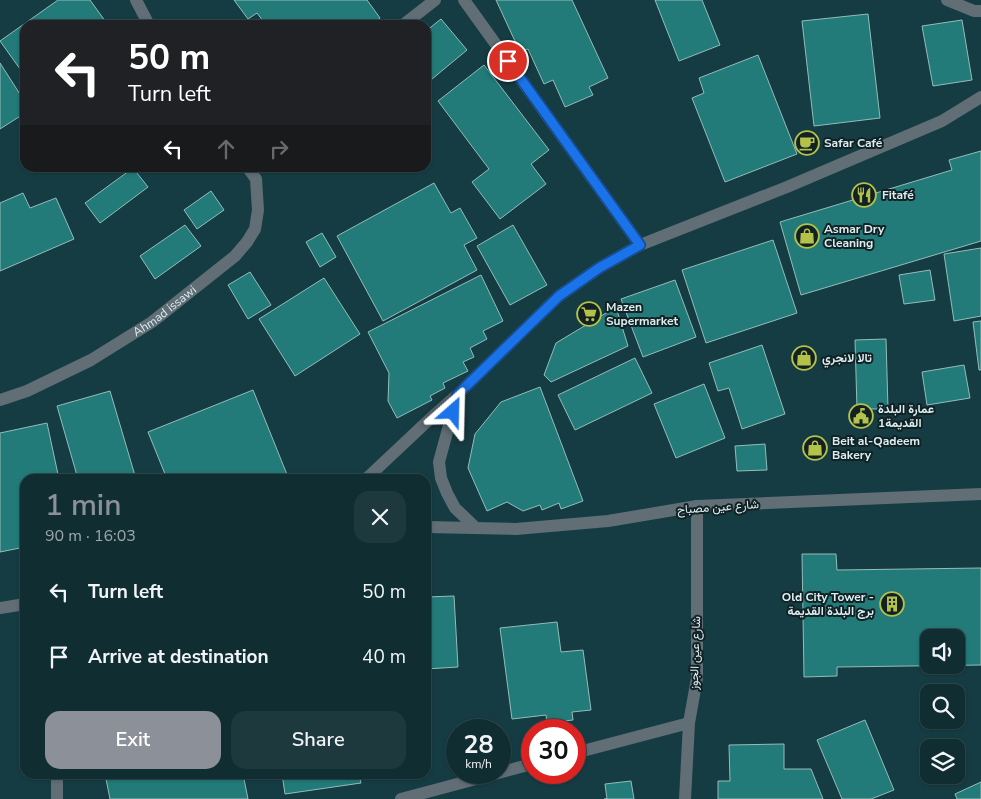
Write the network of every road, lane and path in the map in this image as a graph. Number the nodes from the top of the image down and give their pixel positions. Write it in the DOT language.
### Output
graph roads {
  1 [pos="136,0"];
  2 [pos="435,0"];
  3 [pos="464,0"];
  4 [pos="947,0"];
  5 [pos="981,11"];
  6 [pos="146,20"];
  7 [pos="409,20"];
  8 [pos="981,97"];
  9 [pos="251,172"];
  10 [pos="640,245"];
  11 [pos="457,395"];
  12 [pos="0,400"];
  13 [pos="371,474"];
  14 [pos="981,494"];
  15 [pos="697,506"];
  16 [pos="431,527"];
  17 [pos="476,528"];
  18 [pos="20,605"];
  19 [pos="0,608"];
  20 [pos="689,723"];
  21 [pos="586,750"];
  22 [pos="521,767"];
  23 [pos="57,779"];
  24 [pos="57,799"];
  25 [pos="401,799"];
  26 [pos="685,799"];
  1 -- 6 [label="street"];
  2 -- 7 [label="street"];
  3 -- 10 [label="street"];
  4 -- 5 [label="street"];
  8 -- 10 [label="street"];
  9 -- 12 [label="street, Ahmad issawi"];
  10 -- 11 [label="street"];
  11 -- 13 [label="street"];
  11 -- 17 [label="street"];
  14 -- 15 [label="street, شارع عين مصباح"];
  15 -- 17 [label="street, شارع عين مصباح"];
  15 -- 20 [label="street, شارع عين الجوز"];
  16 -- 17 [label="street, شارع عين مصباح"];
  18 -- 19 [label="street"];
  20 -- 21 [label="street"];
  20 -- 26 [label="street, شارع عين الجوز"];
  22 -- 25 [label="street"];
  23 -- 24 [label="street"];
}
